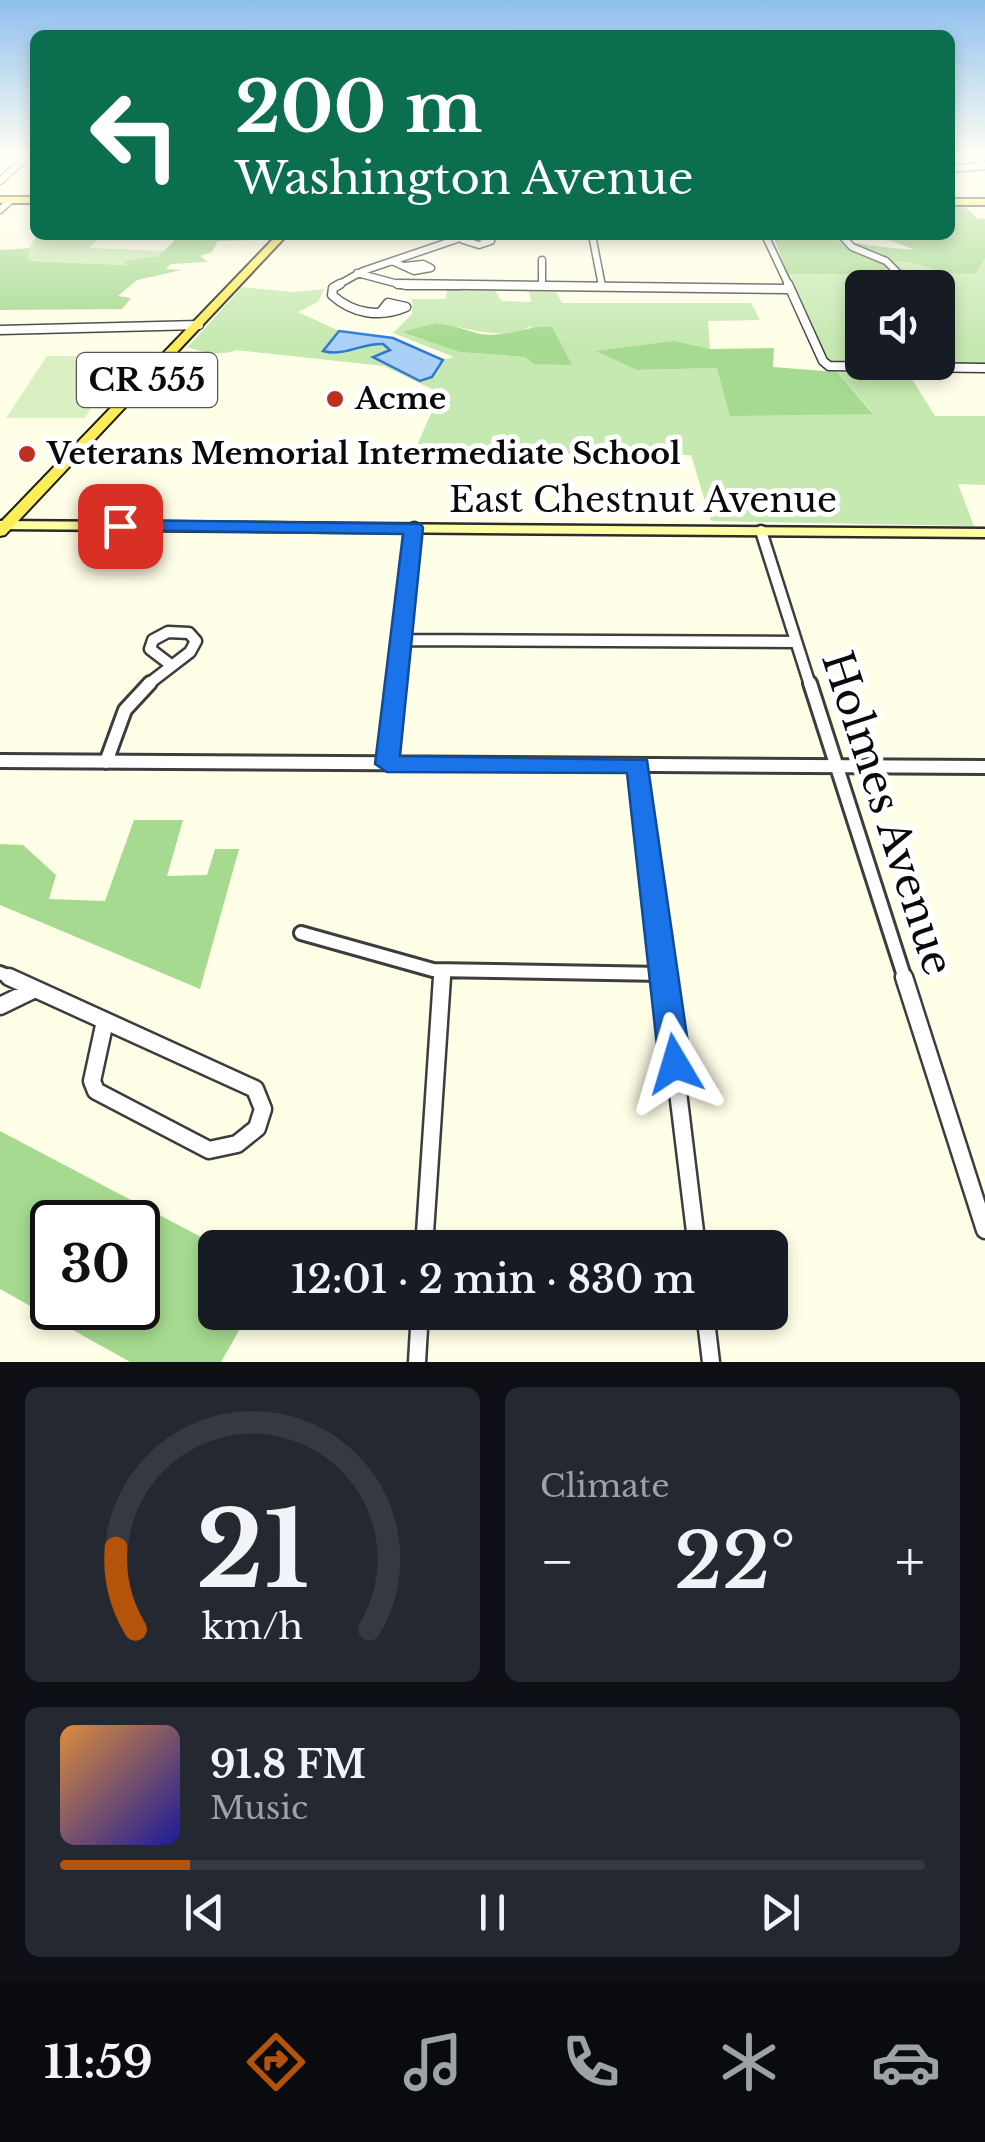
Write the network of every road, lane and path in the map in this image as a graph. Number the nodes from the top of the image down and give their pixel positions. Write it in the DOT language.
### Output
graph roads {
  1 [pos="277,240"];
  2 [pos="455,240"];
  3 [pos="593,240"];
  4 [pos="768,240"];
  5 [pos="845,240"];
  6 [pos="445,242"];
  7 [pos="380,259"];
  8 [pos="542,260"];
  9 [pos="368,262"];
  10 [pos="391,262"];
  11 [pos="404,266"];
  12 [pos="896,270"];
  13 [pos="357,274"];
  14 [pos="542,287"];
  15 [pos="602,288"];
  16 [pos="787,289"];
  17 [pos="380,312"];
  18 [pos="199,324"];
  19 [pos="0,330"];
  20 [pos="985,368"];
  21 [pos="2,528"];
  22 [pos="414,528"];
  23 [pos="761,531"];
  24 [pos="985,533"];
  25 [pos="403,640"];
  26 [pos="796,642"];
  27 [pos="171,665"];
  28 [pos="0,761"];
  29 [pos="106,762"];
  30 [pos="387,764"];
  31 [pos="638,765"];
  32 [pos="836,766"];
  33 [pos="985,767"];
  34 [pos="301,933"];
  35 [pos="442,972"];
  36 [pos="0,973"];
  37 [pos="663,974"];
  38 [pos="34,989"];
  39 [pos="0,1006"];
  40 [pos="105,1021"];
  41 [pos="425,1230"];
  42 [pos="695,1230"];
  43 [pos="985,1230"];
  44 [pos="419,1330"];
  45 [pos="707,1330"];
  46 [pos="417,1362"];
  47 [pos="711,1362"];
  1 -- 18 [label="main road, CR 555"];
  2 -- 6 [label="street"];
  3 -- 15 [label="street"];
  4 -- 16 [label="street"];
  5 -- 12 [label="street"];
  6 -- 7 [label="street"];
  6 -- 10 [label="street"];
  7 -- 9 [label="street"];
  7 -- 10 [label="street"];
  8 -- 14 [label="street"];
  10 -- 11 [label="street"];
  10 -- 13 [label="street"];
  13 -- 14 [label="street"];
  13 -- 17 [label="street"];
  14 -- 15 [label="street"];
  15 -- 16 [label="street"];
  16 -- 20 [label="street"];
  18 -- 19 [label="street"];
  18 -- 21 [label="main road, CR 555"];
  21 -- 22 [label="street, East Chestnut Avenue"];
  22 -- 23 [label="street, East Chestnut Avenue"];
  22 -- 25 [label="street"];
  23 -- 24 [label="street, East Chestnut Avenue"];
  23 -- 26 [label="street, Holmes Avenue"];
  25 -- 26 [label="street"];
  25 -- 30 [label="street"];
  26 -- 32 [label="street, Holmes Avenue"];
  27 -- 29 [label="street"];
  28 -- 29 [label="street"];
  29 -- 30 [label="street"];
  30 -- 31 [label="street"];
  31 -- 32 [label="street"];
  31 -- 37 [label="street"];
  32 -- 33 [label="street"];
  32 -- 43 [label="street, Holmes Avenue"];
  34 -- 35 [label="street"];
  35 -- 37 [label="street"];
  35 -- 41 [label="street"];
  36 -- 38 [label="street"];
  37 -- 42 [label="street"];
  38 -- 39 [label="street"];
  38 -- 40 [label="street"];
  40 -- 40 [label="street"];
  44 -- 46 [label="street"];
  45 -- 47 [label="street"];
}
